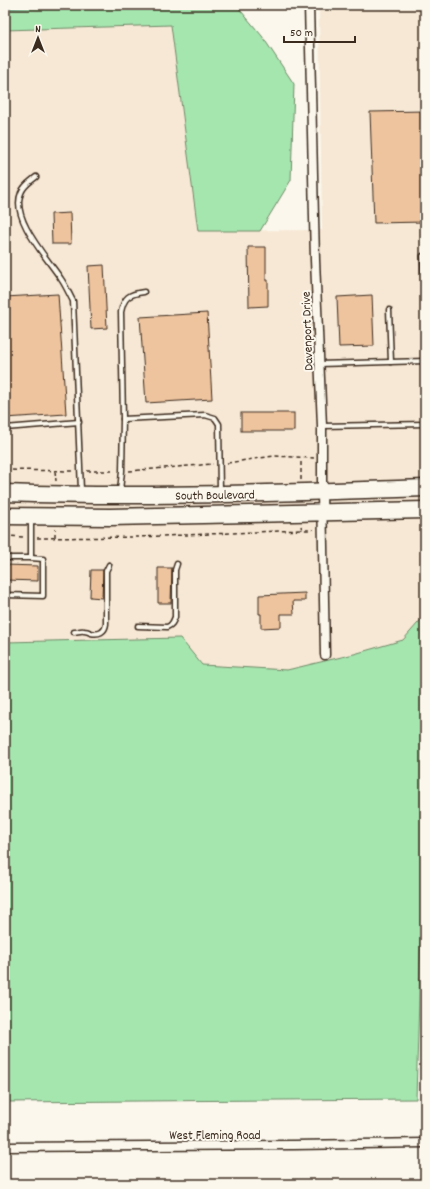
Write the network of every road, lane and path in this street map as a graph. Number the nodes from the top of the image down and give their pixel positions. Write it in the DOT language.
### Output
graph roads {
  1 [pos="309,6"];
  2 [pos="36,177"];
  3 [pos="423,256"];
  4 [pos="144,292"];
  5 [pos="425,296"];
  6 [pos="389,310"];
  7 [pos="425,361"];
  8 [pos="391,362"];
  9 [pos="319,364"];
  10 [pos="123,419"];
  11 [pos="79,422"];
  12 [pos="425,424"];
  13 [pos="322,426"];
  14 [pos="5,428"];
  15 [pos="322,459"];
  16 [pos="219,463"];
  17 [pos="5,470"];
  18 [pos="81,471"];
  19 [pos="122,471"];
  20 [pos="425,488"];
  21 [pos="276,492"];
  22 [pos="322,492"];
  23 [pos="5,493"];
  24 [pos="220,494"];
  25 [pos="82,495"];
  26 [pos="120,495"];
  27 [pos="425,510"];
  28 [pos="322,512"];
  29 [pos="236,514"];
  30 [pos="5,516"];
  31 [pos="31,517"];
  32 [pos="302,530"];
  33 [pos="5,536"];
  34 [pos="31,537"];
  35 [pos="5,558"];
  36 [pos="31,558"];
  37 [pos="177,564"];
  38 [pos="109,565"];
  39 [pos="5,595"];
  40 [pos="138,626"];
  41 [pos="74,632"];
  42 [pos="325,655"];
  43 [pos="425,1143"];
  44 [pos="5,1147"];
  1 -- 9 [label="street, Davenport Drive"];
  2 -- 11 [label="lane"];
  3 -- 5 [label="lane"];
  4 -- 10 [label="lane"];
  6 -- 8 [label="lane"];
  7 -- 8 [label="lane"];
  8 -- 9 [label="lane"];
  9 -- 13 [label="street, Davenport Drive"];
  10 -- 16 [label="lane"];
  10 -- 19 [label="lane"];
  11 -- 14 [label="lane"];
  11 -- 18 [label="lane"];
  12 -- 13 [label="lane"];
  13 -- 15 [label="street, Davenport Drive"];
  15 -- 16 [label="path"];
  15 -- 22 [label="street, Davenport Drive"];
  16 -- 19 [label="path"];
  16 -- 24 [label="lane"];
  17 -- 18 [label="path"];
  18 -- 19 [label="path"];
  18 -- 25 [label="lane"];
  19 -- 26 [label="lane"];
  20 -- 22 [label="highway, South Boulevard"];
  21 -- 22 [label="highway, South Boulevard"];
  21 -- 24 [label="highway, South Boulevard"];
  21 -- 29 [label="highway"];
  22 -- 28 [label="street, Davenport Drive"];
  23 -- 25 [label="highway, South Boulevard"];
  24 -- 26 [label="highway, South Boulevard"];
  25 -- 26 [label="highway, South Boulevard"];
  27 -- 28 [label="highway, South Boulevard"];
  28 -- 29 [label="highway, South Boulevard"];
  28 -- 42 [label="street, Davenport Drive"];
  29 -- 31 [label="highway, South Boulevard"];
  30 -- 31 [label="highway, South Boulevard"];
  31 -- 34 [label="lane"];
  32 -- 34 [label="path"];
  33 -- 34 [label="path"];
  34 -- 36 [label="lane"];
  35 -- 36 [label="lane"];
  36 -- 39 [label="lane"];
  37 -- 40 [label="lane"];
  38 -- 41 [label="lane"];
  43 -- 44 [label="street, West Fleming Road"];
}
